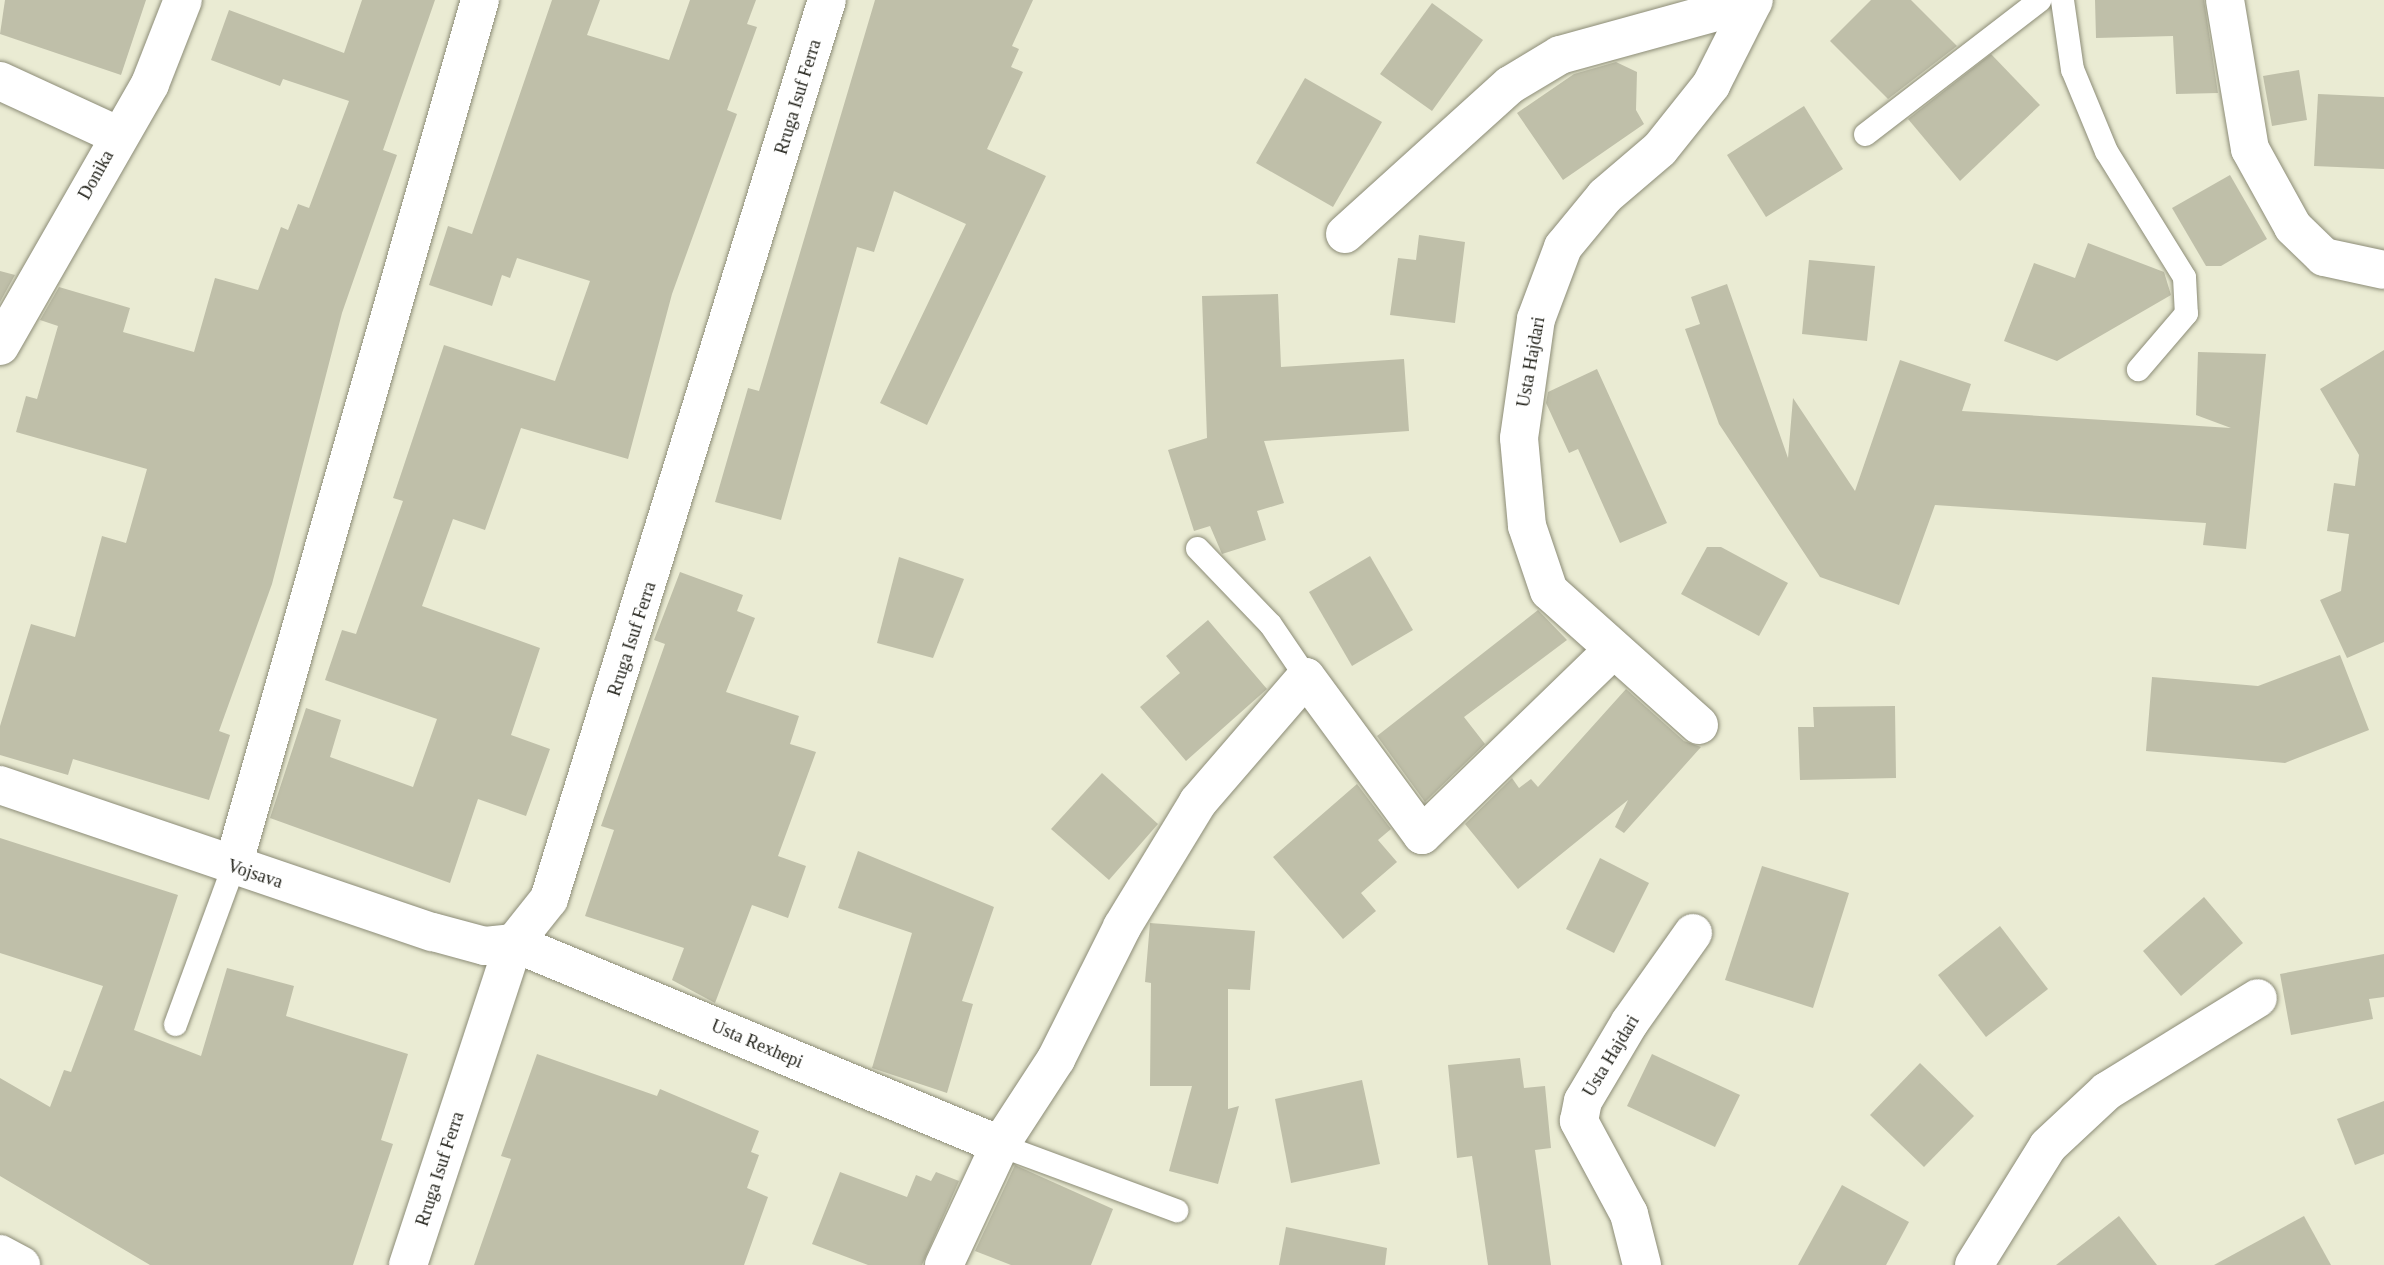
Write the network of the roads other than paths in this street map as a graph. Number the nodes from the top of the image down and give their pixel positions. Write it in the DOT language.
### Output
graph roads {
  1 [pos="183,0"];
  2 [pos="480,0"];
  3 [pos="827,0"];
  4 [pos="2039,0"];
  5 [pos="2062,0"];
  6 [pos="2225,0"];
  7 [pos="1753,1"];
  8 [pos="0,81"];
  9 [pos="1865,134"];
  10 [pos="117,135"];
  11 [pos="1345,234"];
  12 [pos="2384,270"];
  13 [pos="0,346"];
  14 [pos="2138,369"];
  15 [pos="1196,548"];
  16 [pos="1611,652"];
  17 [pos="1306,677"];
  18 [pos="1699,725"];
  19 [pos="0,785"];
  20 [pos="233,866"];
  21 [pos="1693,933"];
  22 [pos="514,943"];
  23 [pos="2258,998"];
  24 [pos="175,1024"];
  25 [pos="1000,1145"];
  26 [pos="1176,1210"];
  27 [pos="0,1254"];
  28 [pos="22,1265"];
  29 [pos="408,1265"];
  30 [pos="944,1265"];
  31 [pos="1642,1265"];
  32 [pos="1974,1265"];
  1 -- 10 [label="street, Donika"];
  2 -- 20 [label="street"];
  3 -- 22 [label="street, Rruga Isuf Ferra"];
  4 -- 9 [label="lane"];
  5 -- 14 [label="lane"];
  6 -- 12 [label="street"];
  7 -- 11 [label="street"];
  7 -- 16 [label="street, Usta Hajdari"];
  8 -- 10 [label="street"];
  10 -- 13 [label="street, Donika"];
  15 -- 17 [label="lane"];
  16 -- 17 [label="street"];
  16 -- 18 [label="street, Usta Hajdari"];
  17 -- 25 [label="street"];
  19 -- 20 [label="street, Vojsava"];
  20 -- 22 [label="street, Vojsava"];
  20 -- 24 [label="lane"];
  21 -- 31 [label="street, Usta Hajdari"];
  22 -- 25 [label="street, Usta Rexhepi"];
  22 -- 29 [label="street, Rruga Isuf Ferra"];
  23 -- 32 [label="street"];
  25 -- 26 [label="lane"];
  25 -- 30 [label="street"];
  27 -- 28 [label="street"];
}
